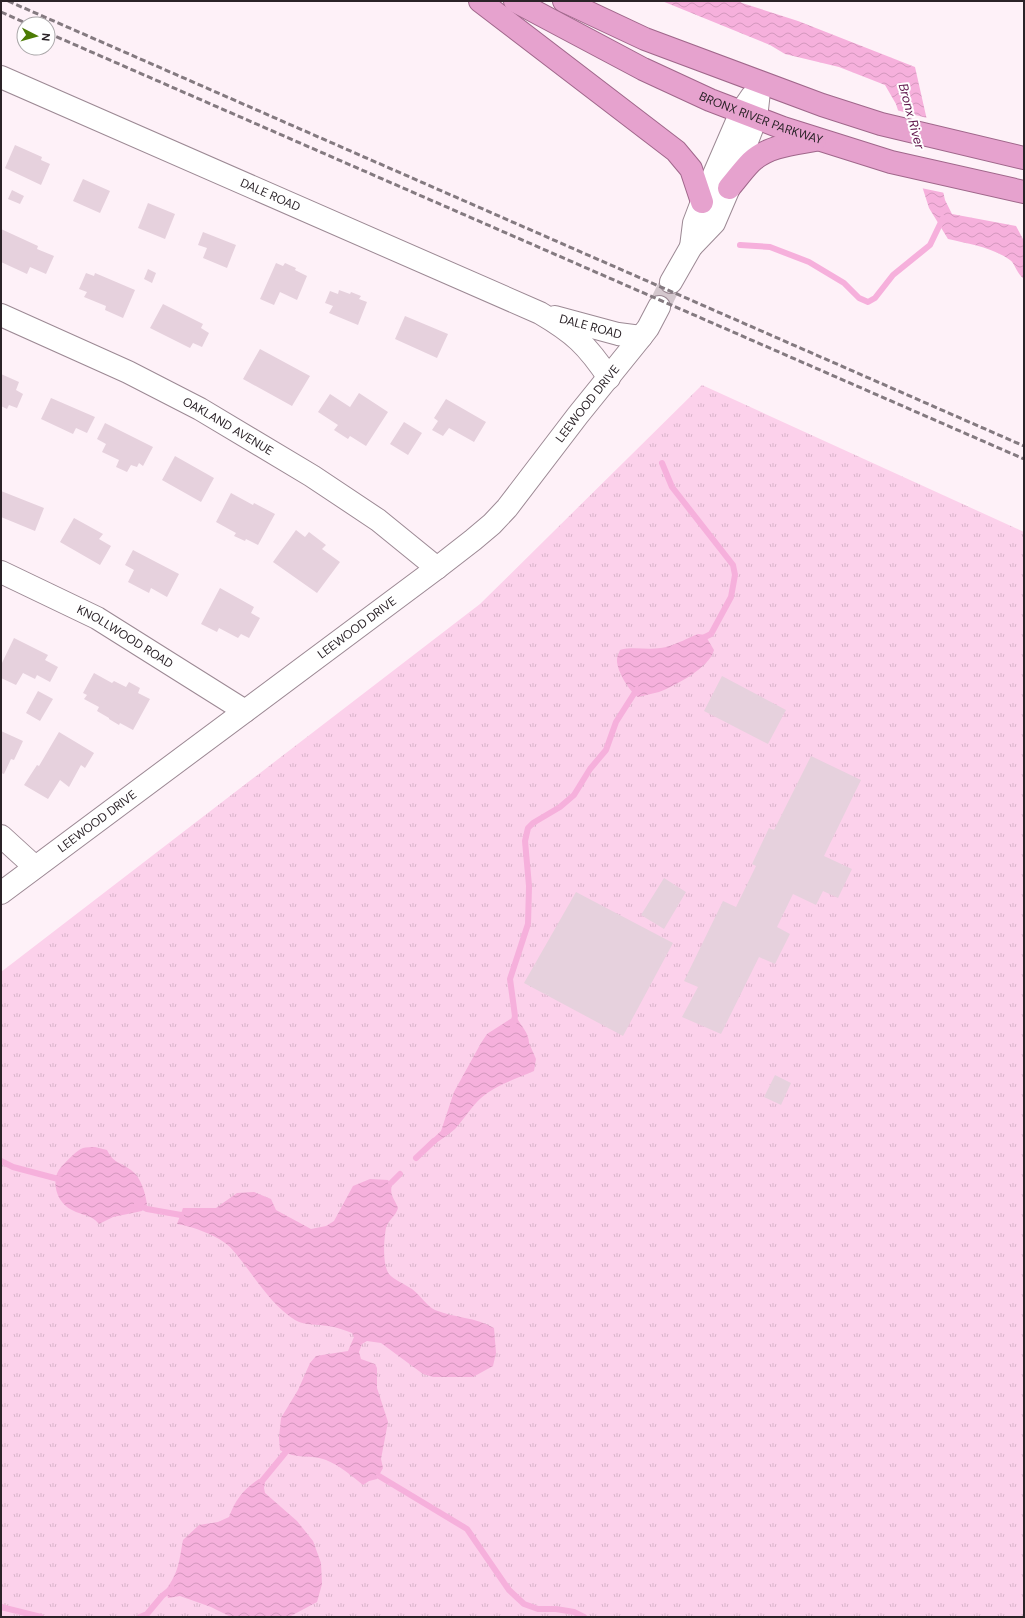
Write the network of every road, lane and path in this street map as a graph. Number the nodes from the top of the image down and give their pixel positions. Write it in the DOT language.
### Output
graph roads {
  1 [pos="480,1"];
  2 [pos="515,1"];
  3 [pos="564,1"];
  4 [pos="1,77"];
  5 [pos="760,83"];
  6 [pos="748,115"];
  7 [pos="816,140"];
  8 [pos="1024,158"];
  9 [pos="729,188"];
  10 [pos="1024,192"];
  11 [pos="702,202"];
  12 [pos="691,247"];
  13 [pos="671,282"];
  14 [pos="659,307"];
  15 [pos="540,313"];
  16 [pos="1,315"];
  17 [pos="641,337"];
  18 [pos="609,378"];
  19 [pos="437,568"];
  20 [pos="1,572"];
  21 [pos="245,711"];
  22 [pos="1,836"];
  23 [pos="35,867"];
  24 [pos="1,893"];
  1 -- 11 [label="highway"];
  2 -- 6 [label="highway, BRONX RIVER PARKWAY"];
  3 -- 5 [label="highway"];
  4 -- 15 [label="street, DALE ROAD"];
  5 -- 6 [label="street"];
  5 -- 8 [label="highway"];
  6 -- 7 [label="highway, BRONX RIVER PARKWAY"];
  6 -- 9 [label="street"];
  6 -- 11 [label="street"];
  7 -- 9 [label="highway"];
  7 -- 10 [label="highway, BRONX RIVER PARKWAY"];
  9 -- 12 [label="street"];
  11 -- 12 [label="street"];
  12 -- 13 [label="street"];
  14 -- 17 [label="street, LEEWOOD DRIVE"];
  15 -- 17 [label="street, DALE ROAD"];
  15 -- 18 [label="street, DALE ROAD"];
  16 -- 19 [label="street, OAKLAND AVENUE"];
  17 -- 18 [label="street, LEEWOOD DRIVE"];
  18 -- 19 [label="street, LEEWOOD DRIVE"];
  19 -- 21 [label="street, LEEWOOD DRIVE"];
  20 -- 21 [label="street, KNOLLWOOD ROAD"];
  21 -- 23 [label="street, LEEWOOD DRIVE"];
  22 -- 23 [label="street"];
  23 -- 24 [label="street, LEEWOOD DRIVE"];
}
